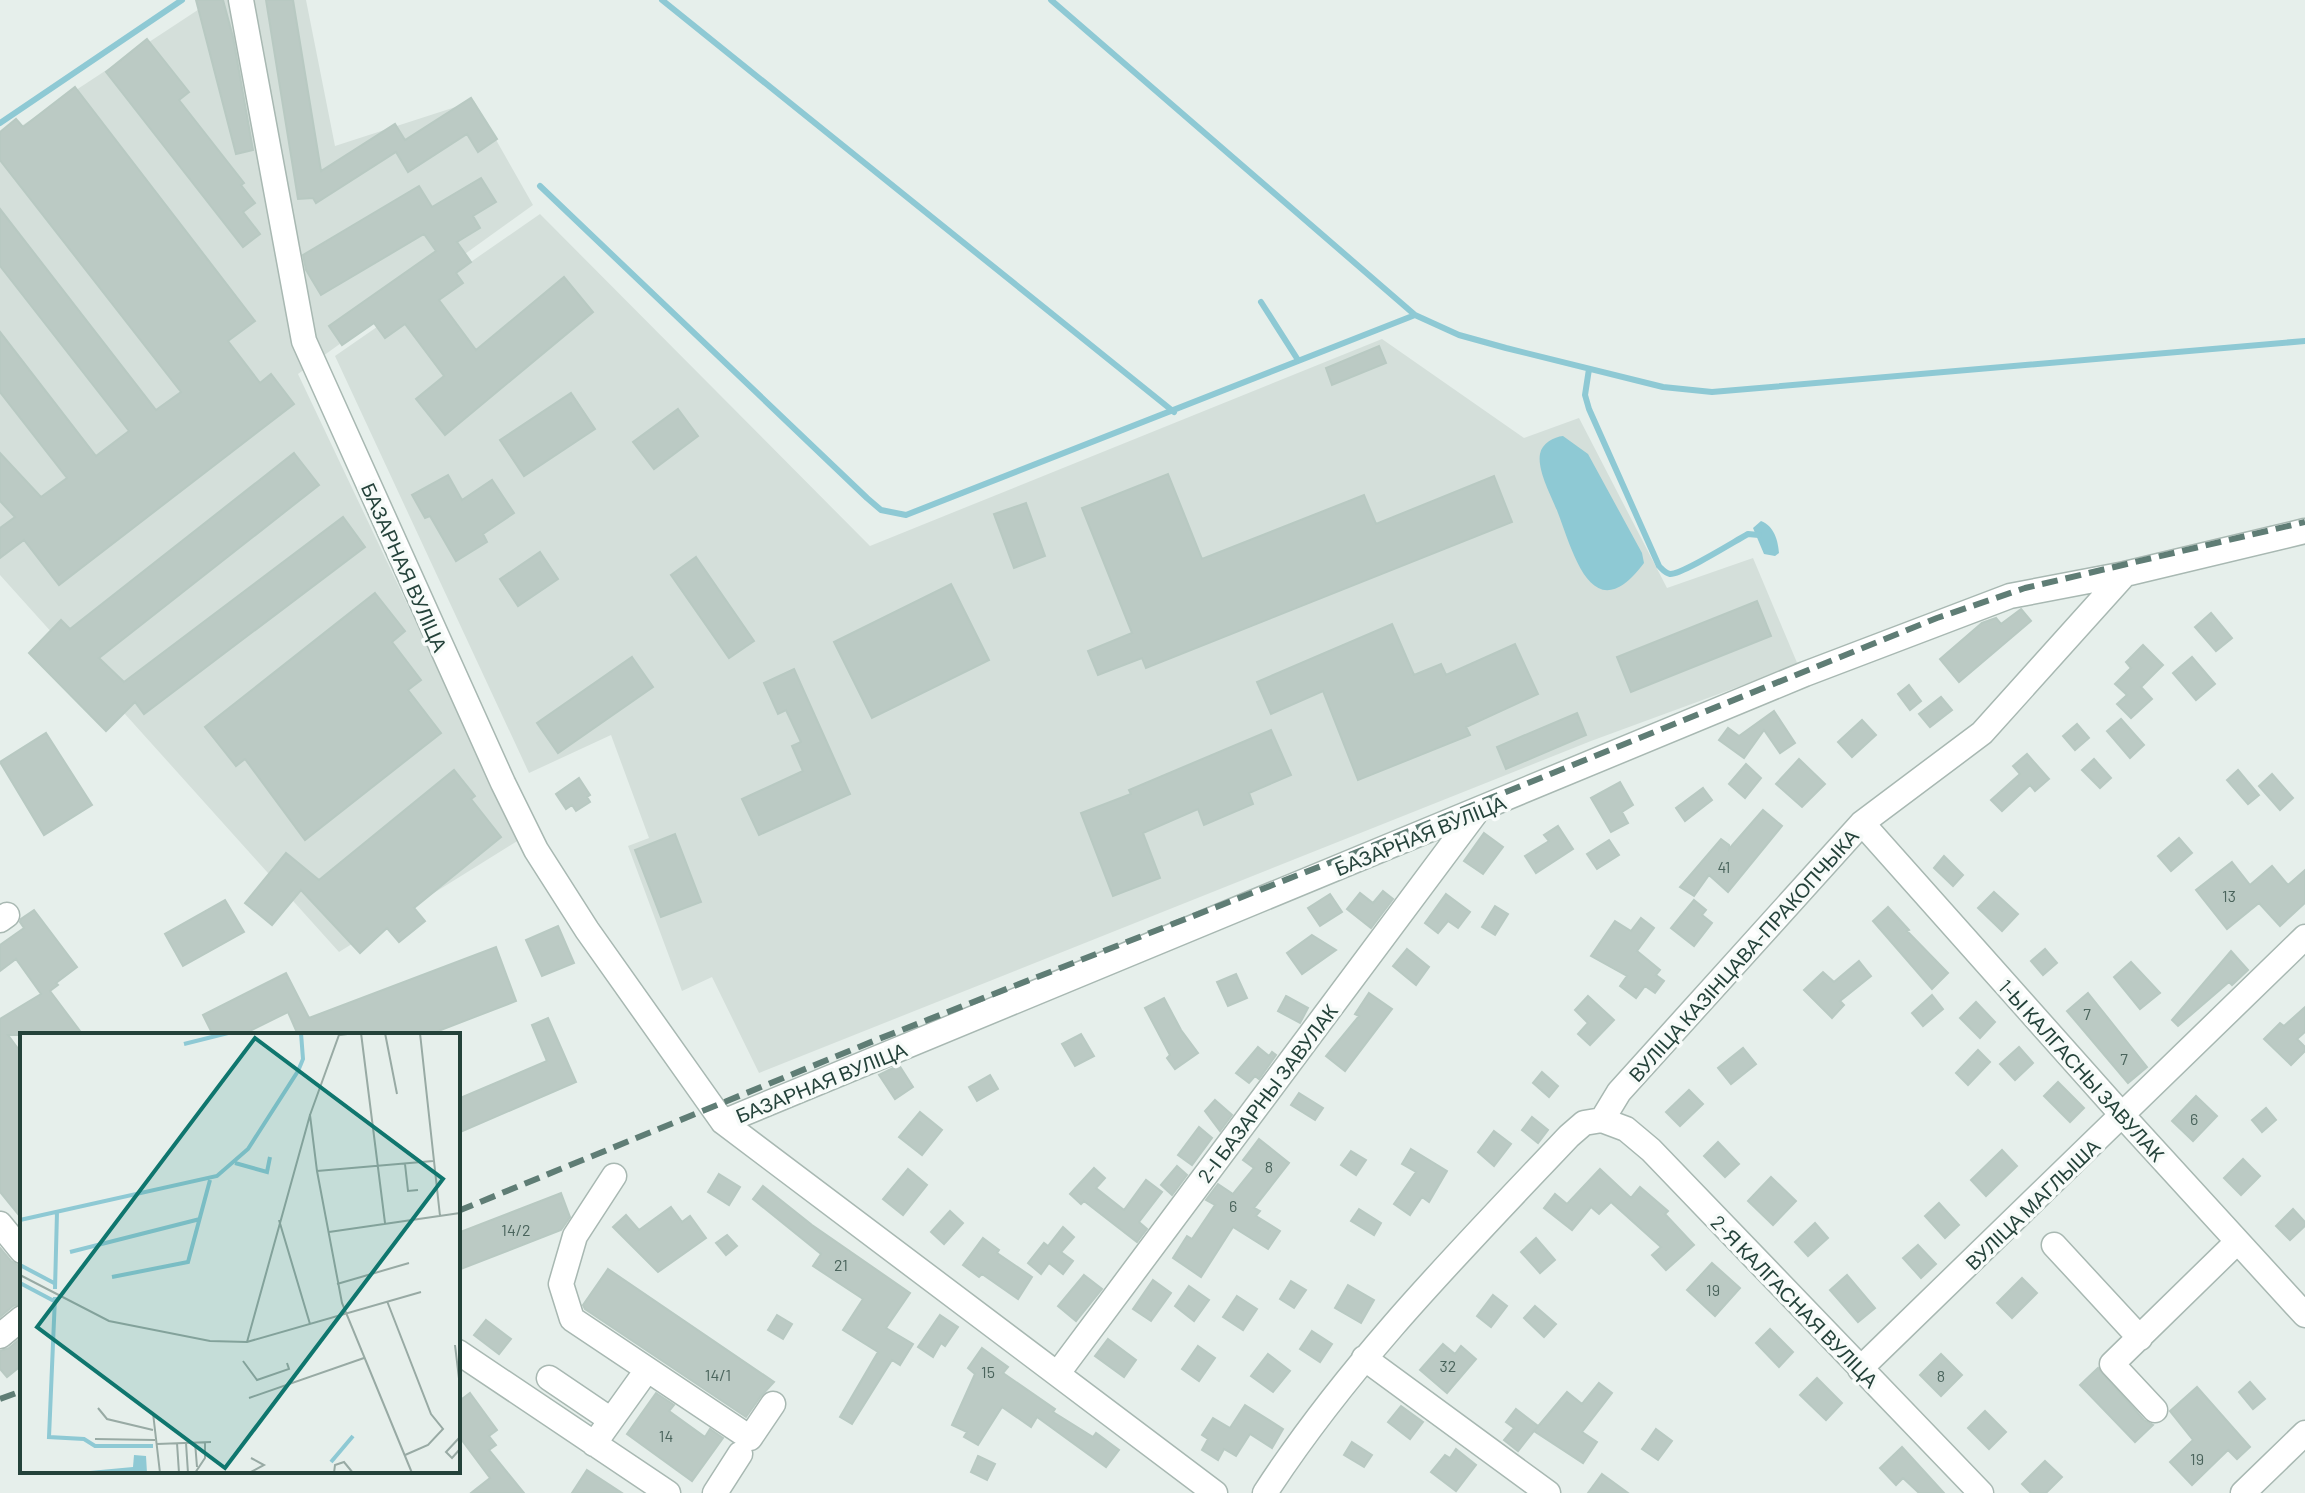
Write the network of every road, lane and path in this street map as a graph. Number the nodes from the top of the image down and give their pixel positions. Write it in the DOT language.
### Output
graph roads {
  1 [pos="241,0"];
  2 [pos="2305,531"];
  3 [pos="2125,574"];
  4 [pos="1476,813"];
  5 [pos="1862,823"];
  6 [pos="2305,937"];
  7 [pos="2123,1116"];
  8 [pos="1602,1120"];
  9 [pos="723,1122"];
  10 [pos="614,1176"];
  11 [pos="0,1224"];
  12 [pos="2237,1242"];
  13 [pos="2054,1245"];
  14 [pos="13,1253"];
  15 [pos="2305,1315"];
  16 [pos="20,1320"];
  17 [pos="0,1336"];
  18 [pos="2140,1338"];
  19 [pos="460,1353"];
  20 [pos="1364,1358"];
  21 [pos="1860,1369"];
  22 [pos="647,1370"];
  23 [pos="1058,1373"];
  24 [pos="549,1378"];
  25 [pos="773,1404"];
  26 [pos="2155,1410"];
  27 [pos="611,1420"];
  28 [pos="2305,1433"];
  29 [pos="594,1444"];
  30 [pos="740,1454"];
  31 [pos="668,1493"];
  32 [pos="715,1493"];
  33 [pos="1215,1493"];
  34 [pos="1265,1493"];
  35 [pos="1548,1493"];
  36 [pos="1981,1493"];
  37 [pos="2243,1493"];
  1 -- 9 [label="street, БАЗАРНАЯ ВУЛІЦА"];
  2 -- 3 [label="street"];
  3 -- 4 [label="street, БАЗАРНАЯ ВУЛІЦА"];
  3 -- 5 [label="street, ВУЛІЦА КАЗІНЦАВА-ПРАКОПЧЫКА"];
  4 -- 9 [label="street, БАЗАРНАЯ ВУЛІЦА"];
  4 -- 23 [label="street, 2-І БАЗАРНЫ ЗАВУЛАК"];
  5 -- 7 [label="street, 1-Ы КАЛГАСНЫ ЗАВУЛАК"];
  5 -- 8 [label="street, ВУЛІЦА КАЗІНЦАВА-ПРАКОПЧЫКА"];
  6 -- 7 [label="street, ВУЛІЦА МАГЛЫША"];
  7 -- 12 [label="street, 1-Ы КАЛГАСНЫ ЗАВУЛАК"];
  7 -- 21 [label="street, ВУЛІЦА МАГЛЫША"];
  8 -- 20 [label="street, ВУЛІЦА КАЗІНЦАВА-ПРАКОПЧЫКА"];
  8 -- 21 [label="street, 2-Я КАЛГАСНАЯ ВУЛІЦА"];
  9 -- 23 [label="street, БАЗАРНАЯ ВУЛІЦА"];
  10 -- 22 [label="street"];
  11 -- 14 [label="street"];
  12 -- 15 [label="street, 1-Ы КАЛГАСНЫ ЗАВУЛАК"];
  12 -- 18 [label="street"];
  13 -- 18 [label="street"];
  16 -- 17 [label="street"];
  18 -- 26 [label="street"];
  19 -- 29 [label="street"];
  20 -- 34 [label="street, ВУЛІЦА КАЗІНЦАВА-ПРАКОПЧЫКА"];
  20 -- 35 [label="street"];
  21 -- 36 [label="street, 2-Я КАЛГАСНАЯ ВУЛІЦА"];
  22 -- 25 [label="street"];
  22 -- 27 [label="street"];
  23 -- 33 [label="street, БАЗАРНАЯ ВУЛІЦА"];
  24 -- 27 [label="street"];
  27 -- 29 [label="street"];
  28 -- 37 [label="street"];
  29 -- 31 [label="street"];
  30 -- 32 [label="street"];
}
